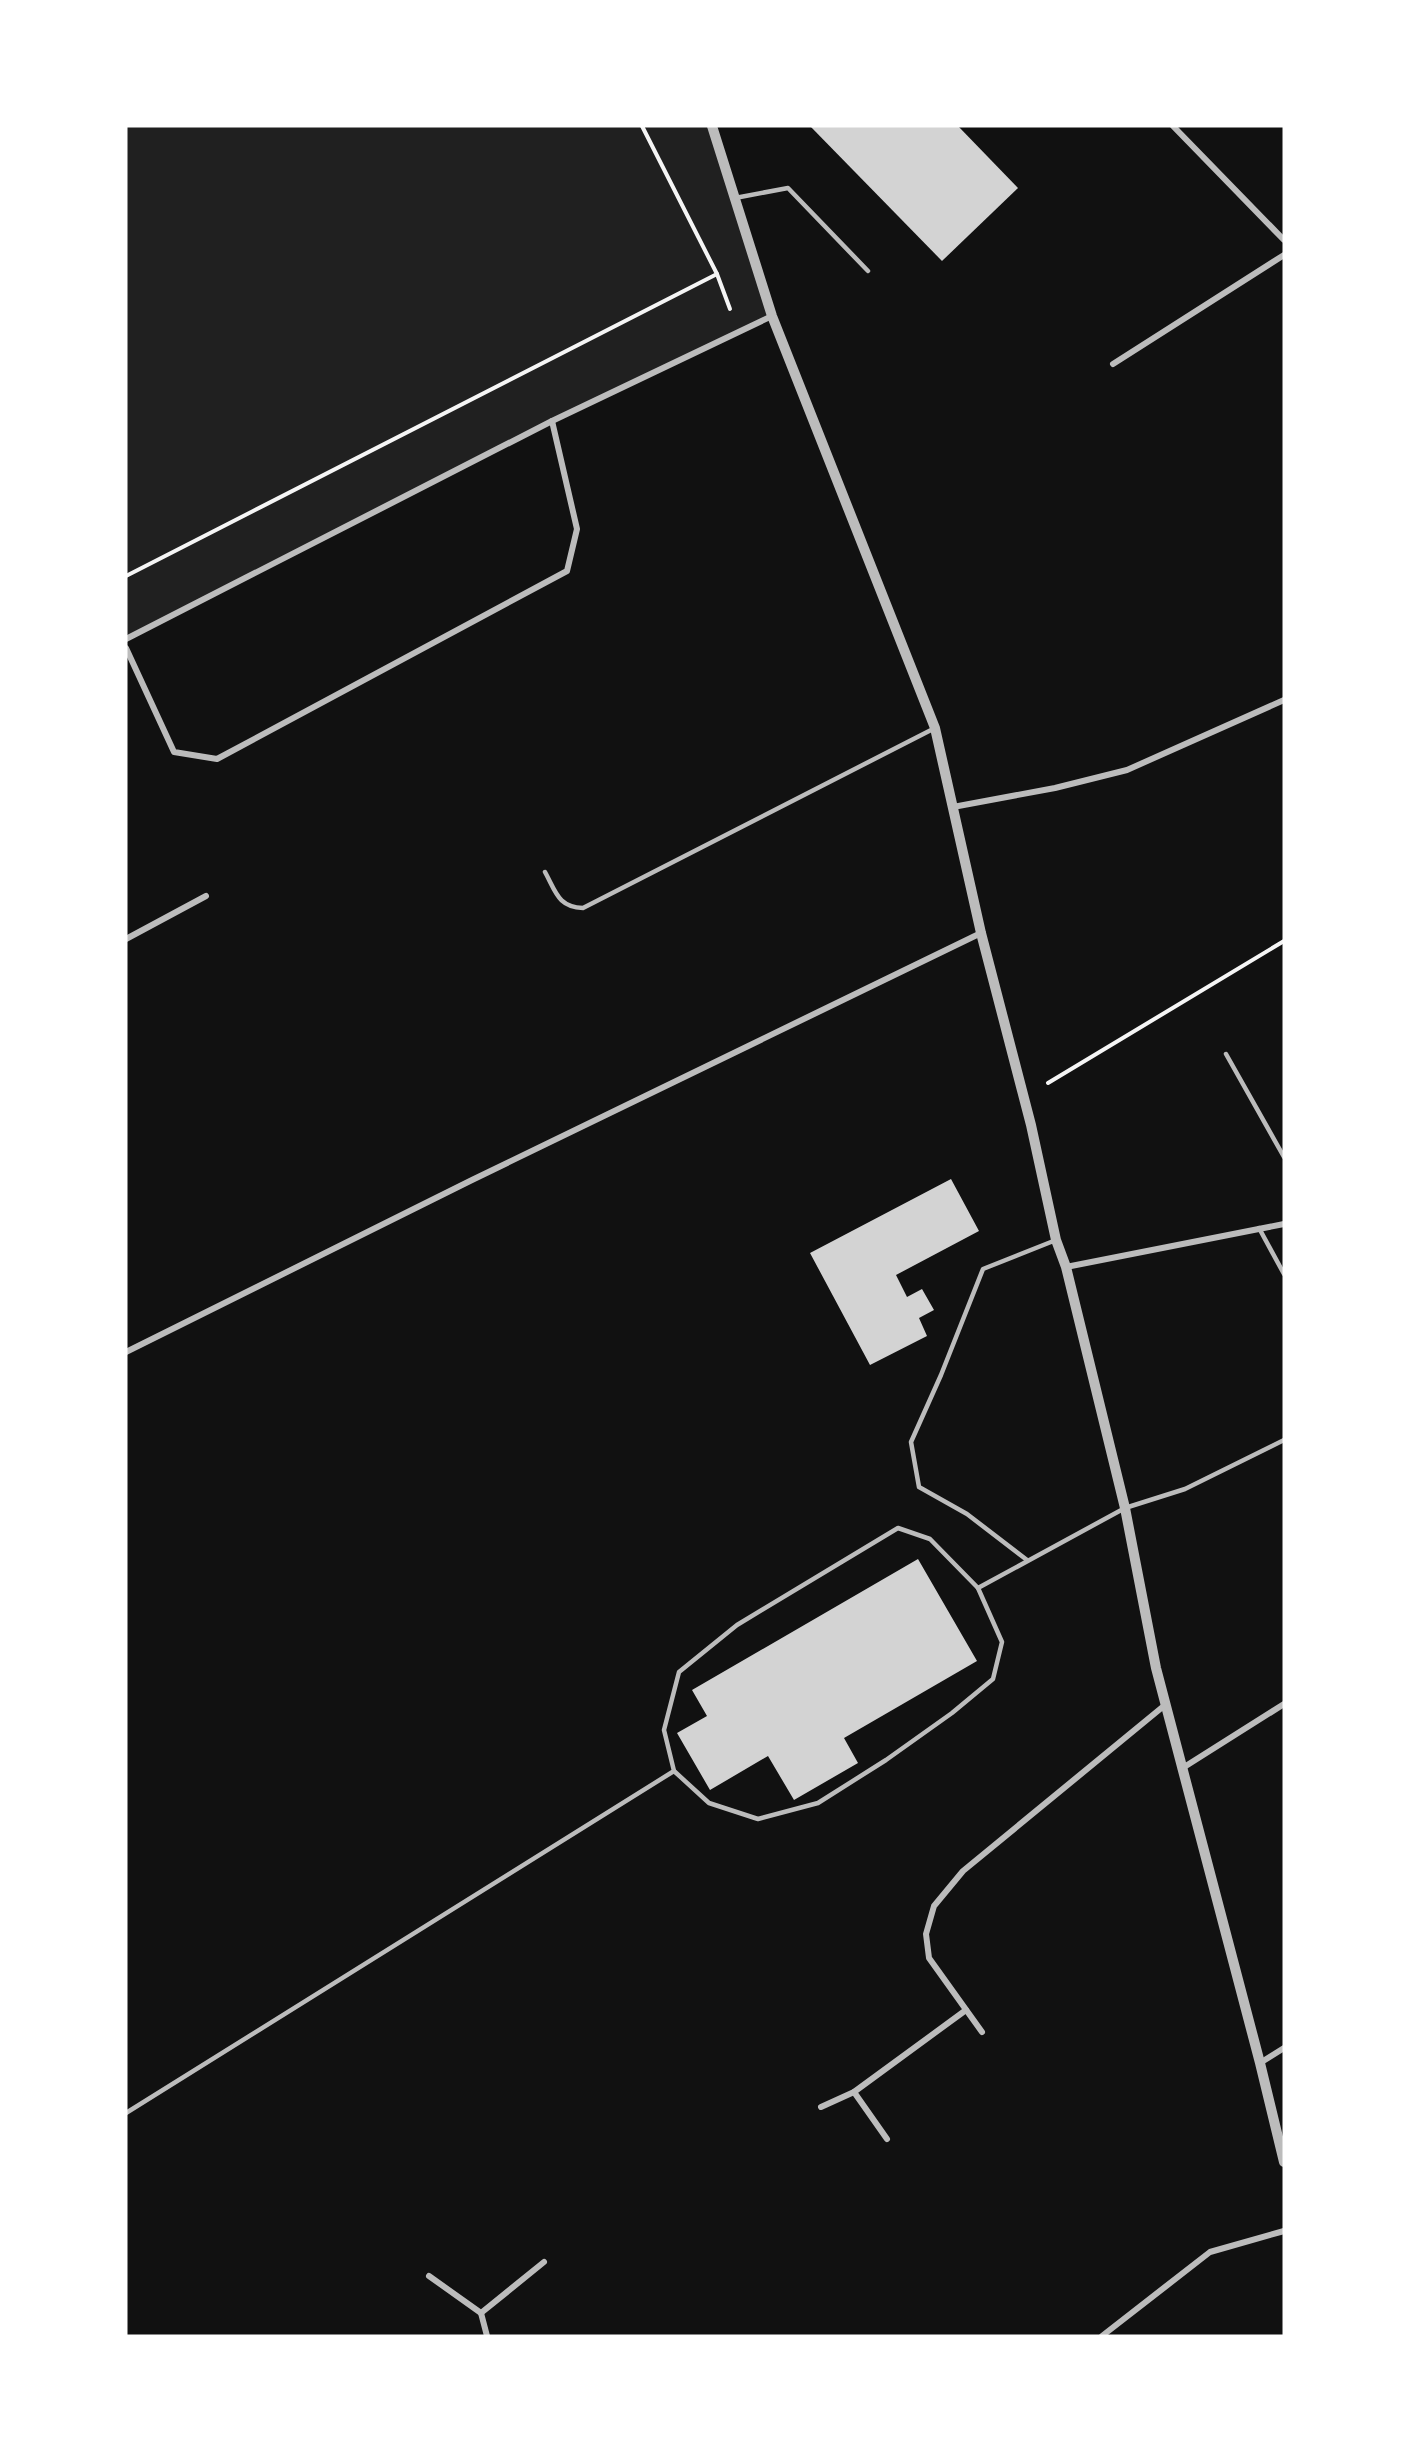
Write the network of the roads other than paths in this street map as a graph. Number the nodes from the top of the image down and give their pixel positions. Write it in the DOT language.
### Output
graph roads {
  1 [pos="712,126"];
  2 [pos="1173,126"];
  3 [pos="735,198"];
  4 [pos="1284,240"];
  5 [pos="1284,255"];
  6 [pos="868,271"];
  7 [pos="772,316"];
  8 [pos="1113,364"];
  9 [pos="552,421"];
  10 [pos="126,639"];
  11 [pos="126,648"];
  12 [pos="1284,700"];
  13 [pos="935,728"];
  14 [pos="953,807"];
  15 [pos="545,872"];
  16 [pos="206,896"];
  17 [pos="981,933"];
  18 [pos="126,939"];
  19 [pos="1226,1054"];
  20 [pos="1284,1157"];
  21 [pos="1284,1224"];
  22 [pos="1259,1228"];
  23 [pos="1056,1240"];
  24 [pos="1066,1267"];
  25 [pos="1284,1274"];
  26 [pos="126,1352"];
  27 [pos="1284,1440"];
  28 [pos="1125,1508"];
  29 [pos="1027,1560"];
  30 [pos="978,1588"];
  31 [pos="1284,1704"];
  32 [pos="1165,1705"];
  33 [pos="1181,1769"];
  34 [pos="674,1771"];
  35 [pos="966,2010"];
  36 [pos="982,2032"];
  37 [pos="1284,2048"];
  38 [pos="1260,2063"];
  39 [pos="854,2092"];
  40 [pos="821,2107"];
  41 [pos="126,2113"];
  42 [pos="887,2139"];
  43 [pos="1284,2162"];
  44 [pos="1284,2231"];
  45 [pos="544,2262"];
  46 [pos="429,2276"];
  47 [pos="481,2313"];
  48 [pos="487,2336"];
  49 [pos="1102,2336"];
  1 -- 3 [label="street"];
  2 -- 4 [label="street"];
  3 -- 6 [label="lane"];
  3 -- 7 [label="street"];
  5 -- 8 [label="street"];
  7 -- 9 [label="street"];
  7 -- 13 [label="street"];
  9 -- 10 [label="street"];
  9 -- 11 [label="street"];
  12 -- 14 [label="street"];
  13 -- 14 [label="street"];
  13 -- 15 [label="lane"];
  14 -- 17 [label="street"];
  16 -- 18 [label="street"];
  17 -- 23 [label="street"];
  17 -- 26 [label="street"];
  19 -- 20 [label="lane"];
  21 -- 22 [label="street"];
  22 -- 24 [label="street"];
  22 -- 25 [label="lane"];
  23 -- 24 [label="street"];
  23 -- 29 [label="lane"];
  24 -- 28 [label="street"];
  27 -- 28 [label="lane"];
  28 -- 29 [label="lane"];
  28 -- 32 [label="street"];
  29 -- 30 [label="lane"];
  30 -- 34 [label="lane"];
  30 -- 34 [label="lane"];
  31 -- 33 [label="street"];
  32 -- 33 [label="street"];
  32 -- 35 [label="street"];
  33 -- 38 [label="street"];
  34 -- 41 [label="lane"];
  35 -- 36 [label="street"];
  35 -- 39 [label="street"];
  37 -- 38 [label="street"];
  38 -- 43 [label="street"];
  39 -- 40 [label="street"];
  39 -- 42 [label="street"];
  44 -- 49 [label="street"];
  45 -- 47 [label="street"];
  46 -- 47 [label="street"];
  47 -- 48 [label="street"];
}
